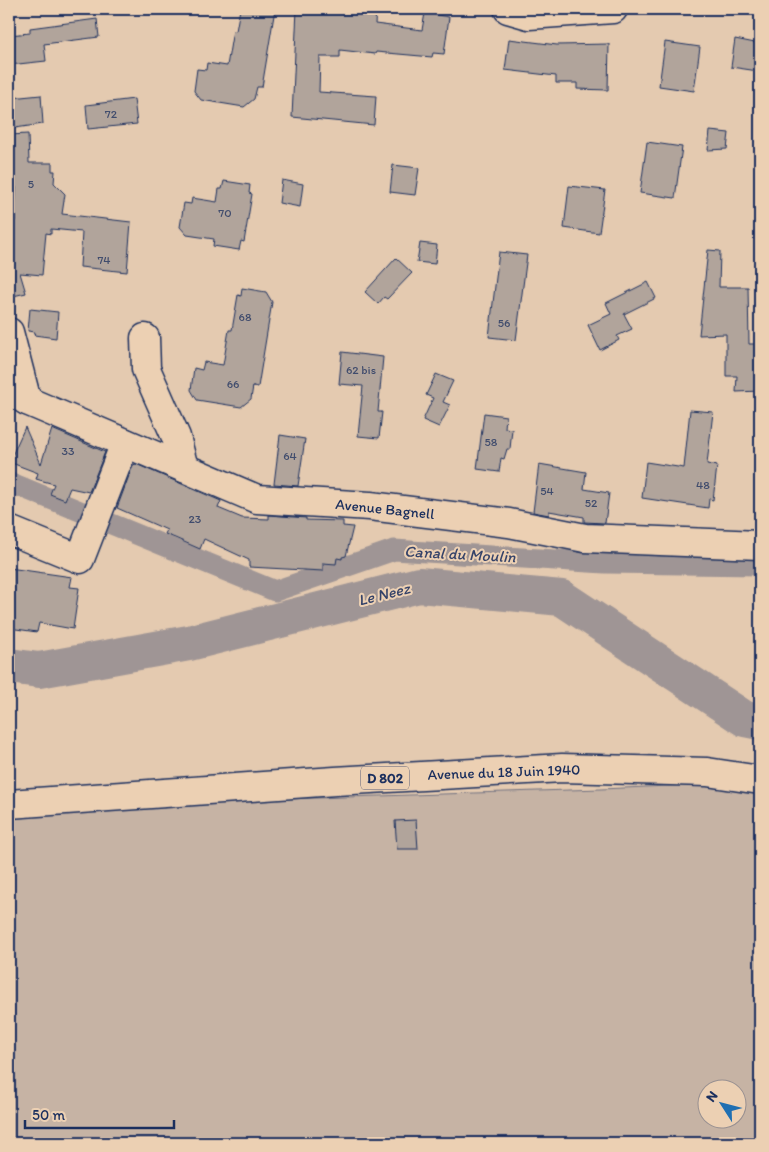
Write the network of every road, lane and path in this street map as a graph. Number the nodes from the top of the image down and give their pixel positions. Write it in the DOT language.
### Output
graph roads {
  1 [pos="613,9"];
  2 [pos="522,11"];
  3 [pos="9,337"];
  4 [pos="145,338"];
  5 [pos="18,395"];
  6 [pos="125,443"];
  7 [pos="184,468"];
  8 [pos="9,530"];
  9 [pos="760,545"];
  10 [pos="760,780"];
  11 [pos="9,804"];
  1 -- 2 [label="street"];
  3 -- 5 [label="street"];
  4 -- 7 [label="street"];
  5 -- 6 [label="street, Avenue Bagnell"];
  6 -- 7 [label="street, Avenue Bagnell"];
  6 -- 8 [label="street"];
  7 -- 9 [label="street, Avenue Bagnell"];
  10 -- 11 [label="street, Avenue du 18 Juin 1940 / D 802"];
}
